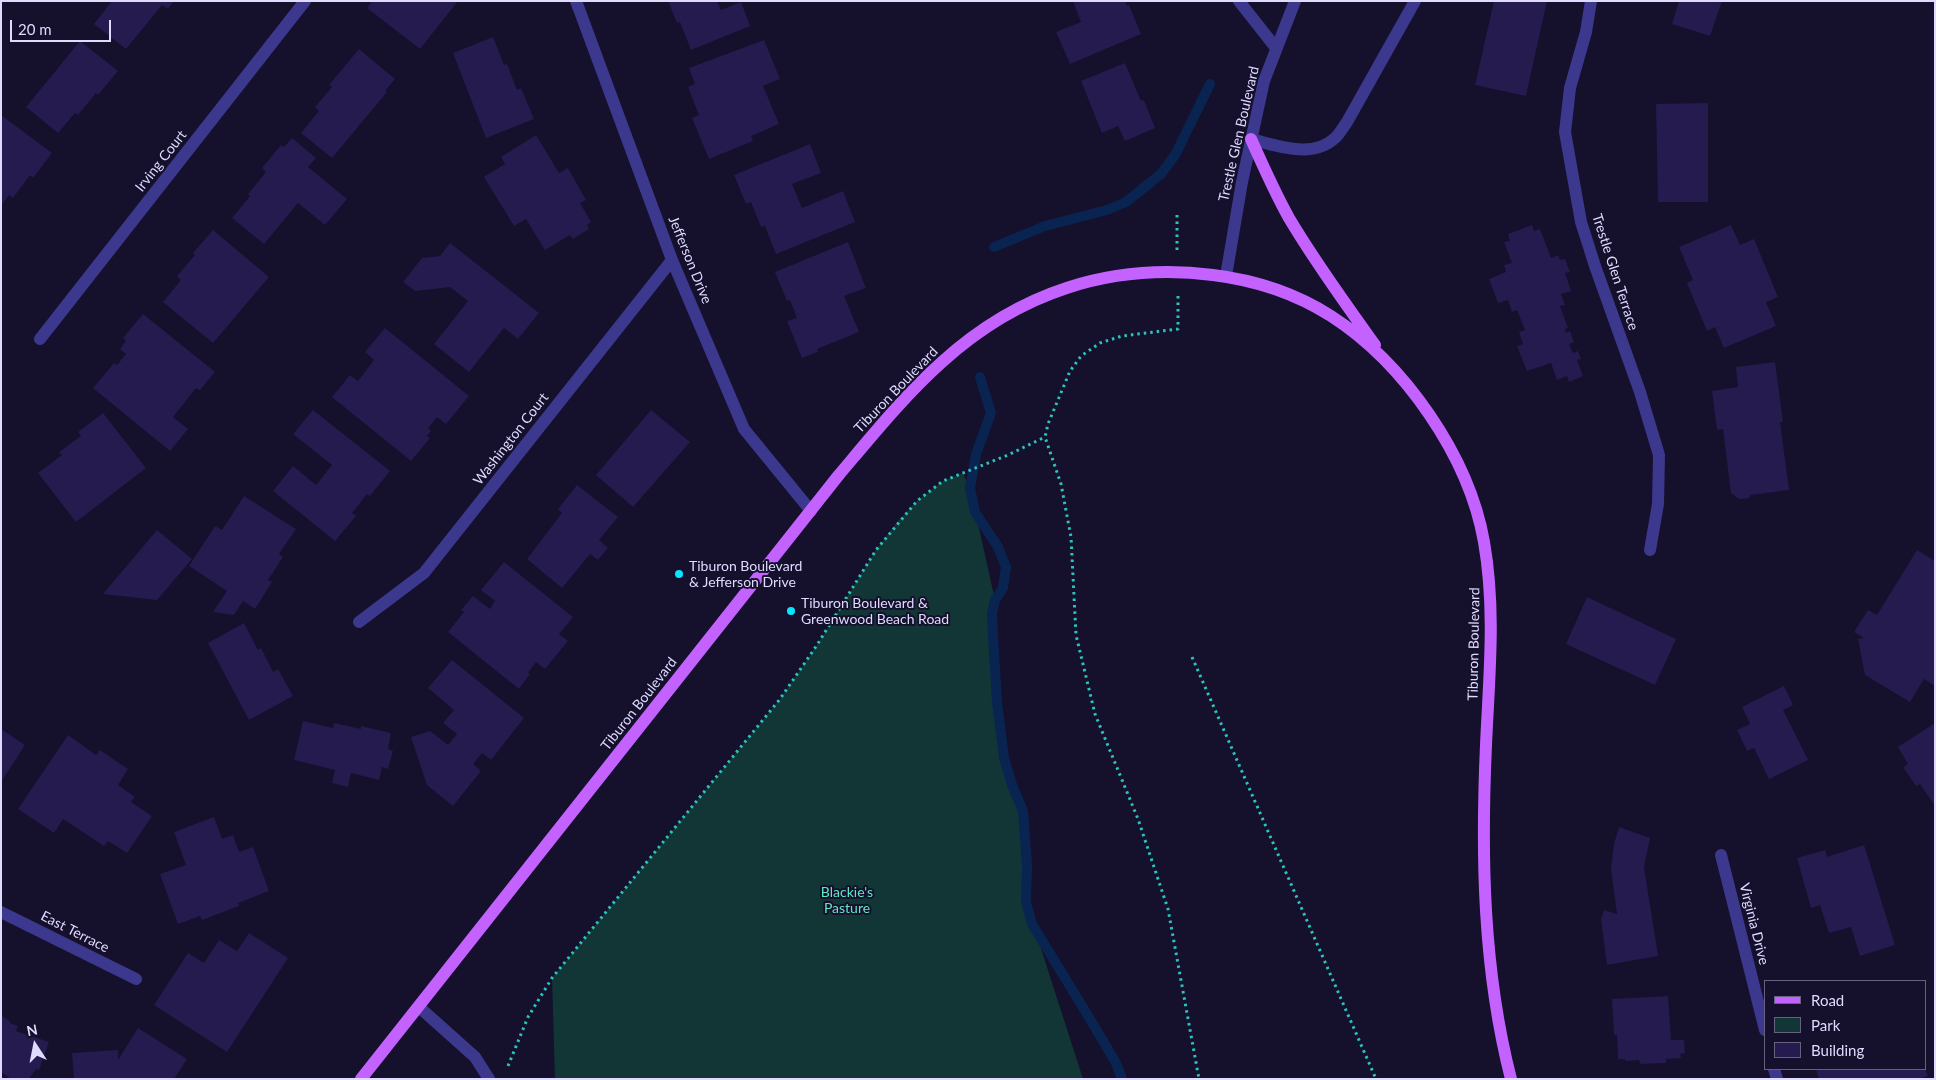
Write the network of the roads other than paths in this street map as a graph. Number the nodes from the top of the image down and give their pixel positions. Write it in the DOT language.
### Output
graph roads {
  1 [pos="306,1"];
  2 [pos="576,1"];
  3 [pos="1239,1"];
  4 [pos="1295,1"];
  5 [pos="1415,1"];
  6 [pos="1591,1"];
  7 [pos="1276,48"];
  8 [pos="1251,139"];
  9 [pos="672,260"];
  10 [pos="1226,276"];
  11 [pos="40,340"];
  12 [pos="1392,369"];
  13 [pos="811,510"];
  14 [pos="1650,550"];
  15 [pos="358,622"];
  16 [pos="1722,855"];
  17 [pos="1,912"];
  18 [pos="136,979"];
  19 [pos="419,1006"];
  20 [pos="1764,1026"];
  21 [pos="361,1079"];
  22 [pos="489,1079"];
  23 [pos="1511,1079"];
  1 -- 11 [label="street, Irving Court"];
  2 -- 9 [label="street, Jefferson Drive"];
  3 -- 7 [label="street"];
  4 -- 7 [label="street, Trestle Glen Boulevard"];
  5 -- 8 [label="street"];
  6 -- 14 [label="street, Trestle Glen Terrace"];
  7 -- 8 [label="street, Trestle Glen Boulevard"];
  8 -- 10 [label="street, Trestle Glen Boulevard"];
  8 -- 12 [label="main road"];
  9 -- 13 [label="street, Jefferson Drive"];
  9 -- 15 [label="street, Washington Court"];
  10 -- 12 [label="main road, Tiburon Boulevard"];
  10 -- 13 [label="main road, Tiburon Boulevard"];
  12 -- 23 [label="main road, Tiburon Boulevard"];
  13 -- 19 [label="main road, Tiburon Boulevard"];
  16 -- 20 [label="street, Virginia Drive"];
  17 -- 18 [label="street, East Terrace"];
  19 -- 21 [label="main road, Tiburon Boulevard"];
  19 -- 22 [label="street"];
}
